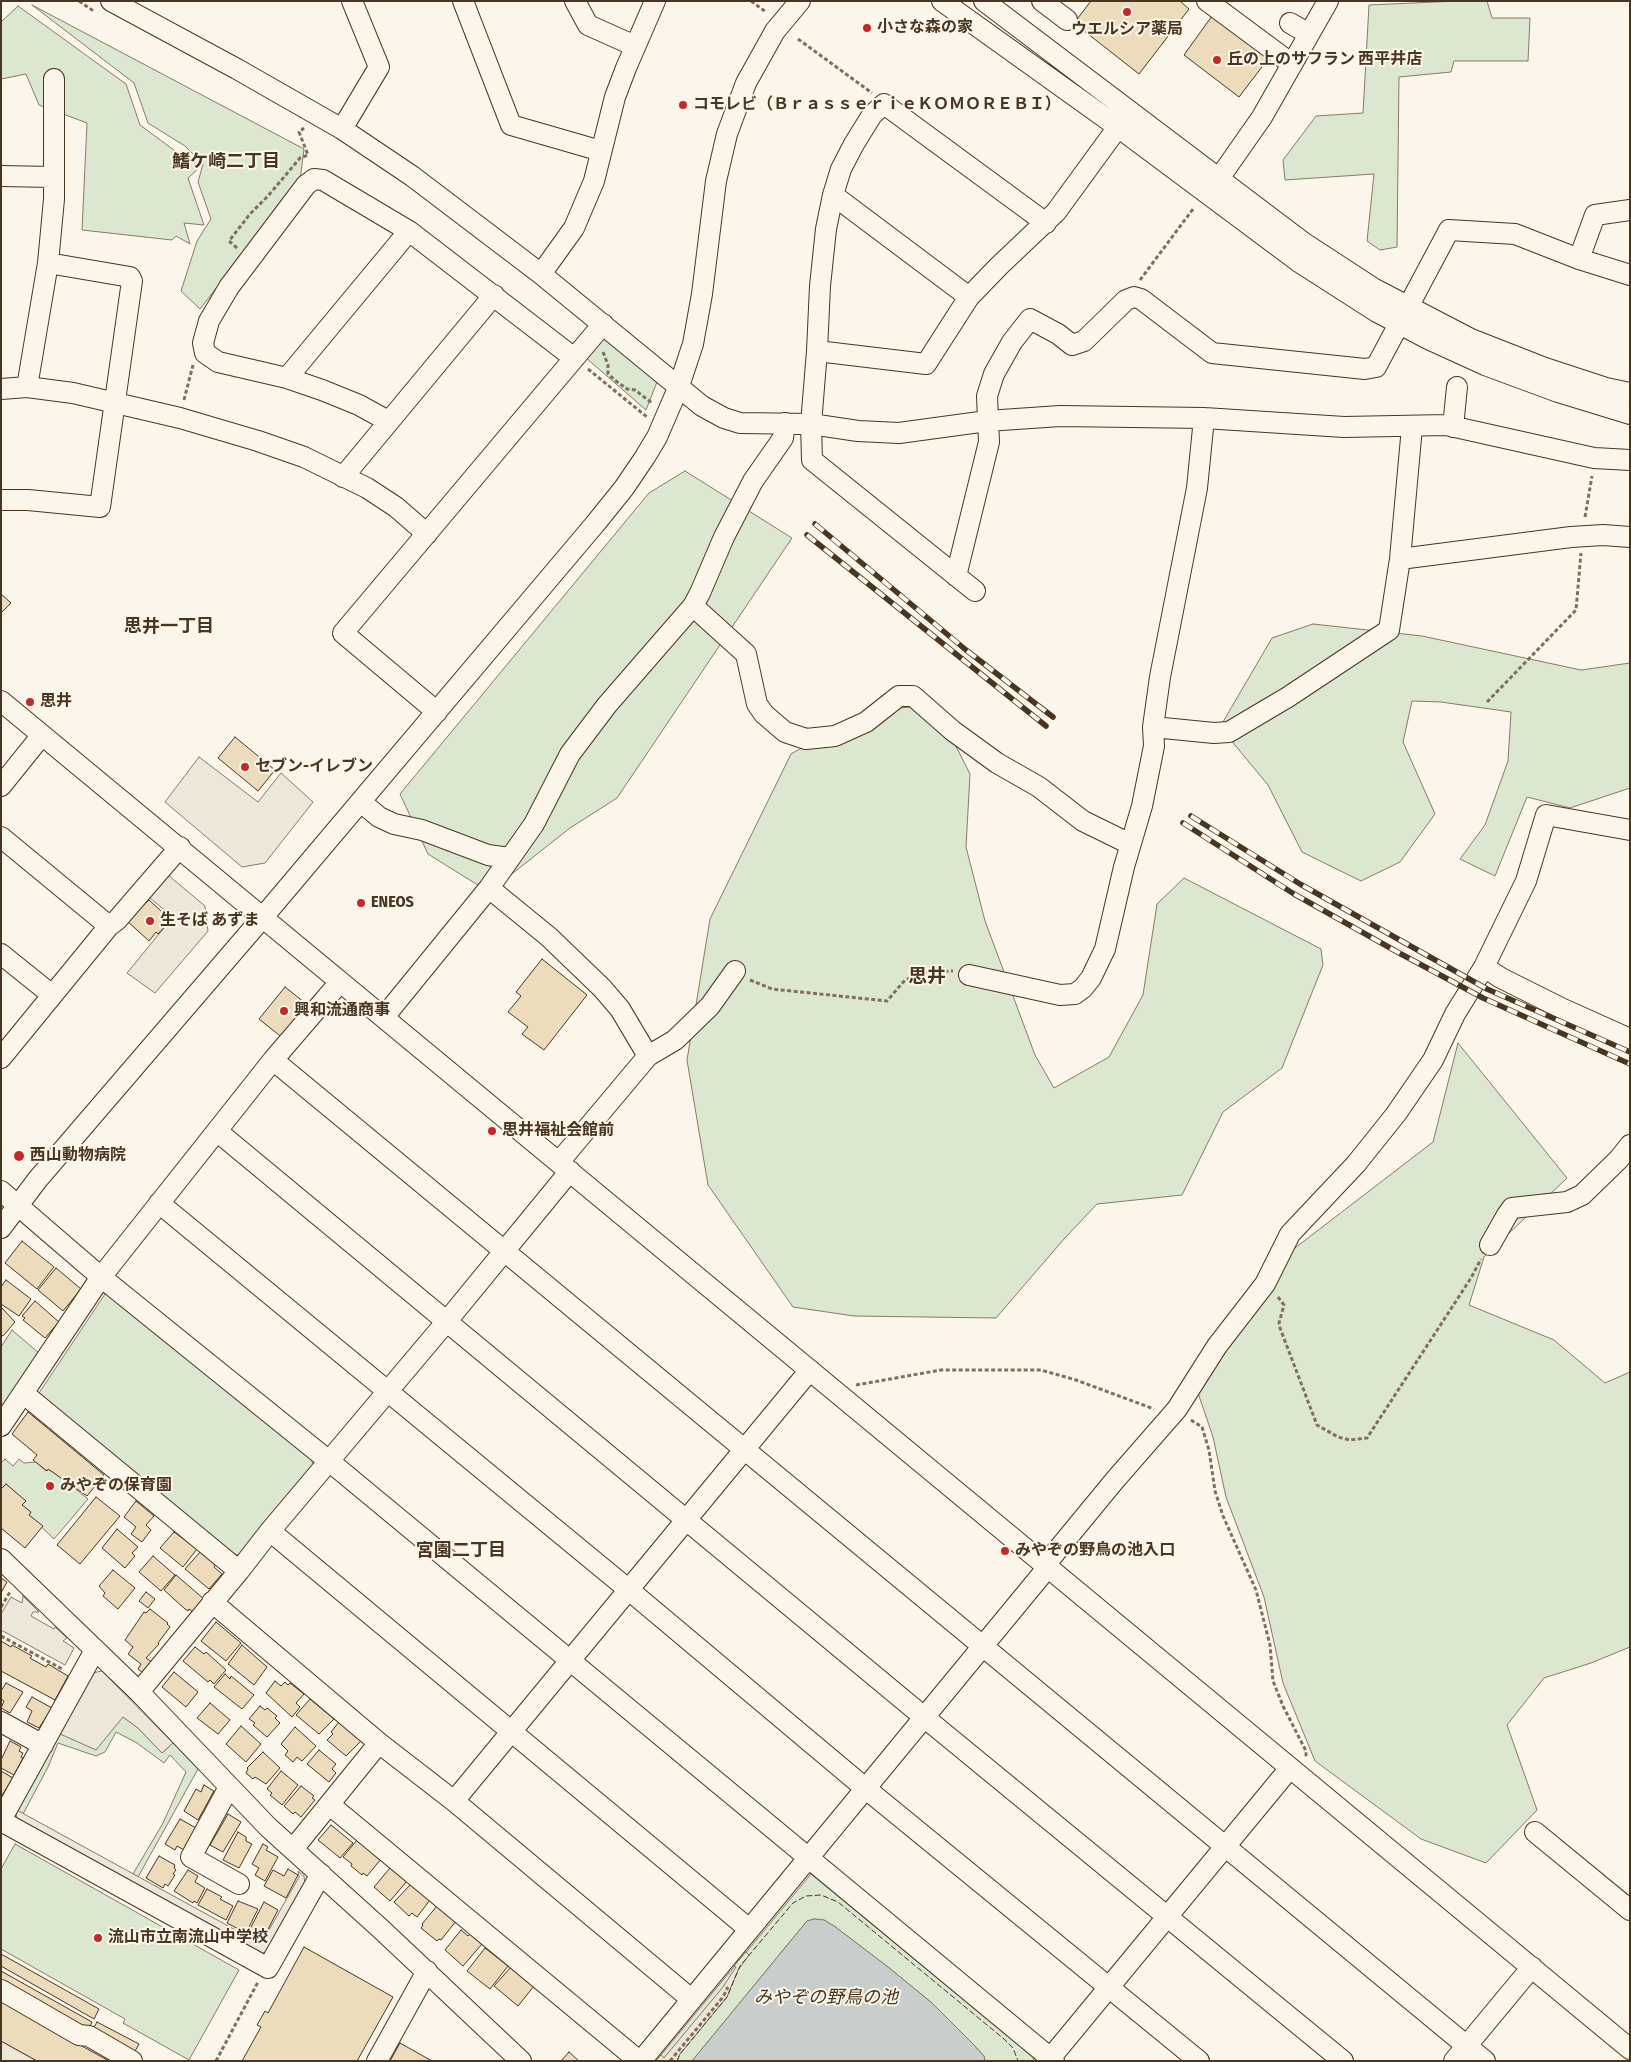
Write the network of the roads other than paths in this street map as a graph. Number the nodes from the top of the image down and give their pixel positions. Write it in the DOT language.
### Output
graph roads {
  1 [pos="352,1"];
  2 [pos="463,1"];
  3 [pos="575,1"];
  4 [pos="655,1"];
  5 [pos="800,1"];
  6 [pos="942,1"];
  7 [pos="984,1"];
  8 [pos="1042,1"];
  9 [pos="1207,1"];
  10 [pos="114,2"];
  11 [pos="1325,2"];
  12 [pos="1067,20"];
  13 [pos="1290,23"];
  14 [pos="1309,34"];
  15 [pos="635,46"];
  16 [pos="1292,64"];
  17 [pos="54,79"];
  18 [pos="1118,127"];
  19 [pos="342,129"];
  20 [pos="601,151"];
  21 [pos="1,176"];
  22 [pos="53,177"];
  23 [pos="1220,177"];
  24 [pos="833,195"];
  25 [pos="1630,210"];
  26 [pos="1046,223"];
  27 [pos="410,231"];
  28 [pos="1579,259"];
  29 [pos="48,263"];
  30 [pos="541,274"];
  31 [pos="1630,275"];
  32 [pos="494,295"];
  33 [pos="970,297"];
  34 [pos="1403,315"];
  35 [pos="603,324"];
  36 [pos="817,350"];
  37 [pos="574,358"];
  38 [pos="287,378"];
  39 [pos="679,386"];
  40 [pos="28,387"];
  41 [pos="1457,387"];
  42 [pos="1,389"];
  43 [pos="1630,393"];
  44 [pos="115,402"];
  45 [pos="1630,414"];
  46 [pos="1204,418"];
  47 [pos="388,421"];
  48 [pos="987,421"];
  49 [pos="785,423"];
  50 [pos="811,424"];
  51 [pos="1412,426"];
  52 [pos="1453,427"];
  53 [pos="1630,460"];
  54 [pos="343,477"];
  55 [pos="1,500"];
  56 [pos="427,534"];
  57 [pos="1630,537"];
  58 [pos="1400,559"];
  59 [pos="956,576"];
  60 [pos="975,591"];
  61 [pos="693,606"];
  62 [pos="1,701"];
  63 [pos="437,712"];
  64 [pos="1153,727"];
  65 [pos="42,735"];
  66 [pos="1,786"];
  67 [pos="360,802"];
  68 [pos="1630,830"];
  69 [pos="1,837"];
  70 [pos="1130,844"];
  71 [pos="180,847"];
  72 [pos="509,858"];
  73 [pos="489,888"];
  74 [pos="263,917"];
  75 [pos="109,926"];
  76 [pos="1,954"];
  77 [pos="1484,967"];
  78 [pos="734,971"];
  79 [pos="969,975"];
  80 [pos="340,982"];
  81 [pos="52,995"];
  82 [pos="384,1018"];
  83 [pos="1630,1039"];
  84 [pos="648,1056"];
  85 [pos="1,1058"];
  86 [pos="273,1060"];
  87 [pos="218,1132"];
  88 [pos="1630,1145"];
  89 [pos="564,1167"];
  90 [pos="1,1191"];
  91 [pos="159,1203"];
  92 [pos="18,1205"];
  93 [pos="1,1228"];
  94 [pos="1490,1246"];
  95 [pos="503,1251"];
  96 [pos="101,1277"];
  97 [pos="447,1321"];
  98 [pos="810,1370"];
  99 [pos="387,1391"];
  100 [pos="23,1393"];
  101 [pos="1,1426"];
  102 [pos="744,1449"];
  103 [pos="328,1461"];
  104 [pos="686,1519"];
  105 [pos="270,1531"];
  106 [pos="1,1559"];
  107 [pos="1046,1566"];
  108 [pos="239,1571"];
  109 [pos="629,1590"];
  110 [pos="212,1602"];
  111 [pos="89,1644"];
  112 [pos="981,1647"];
  113 [pos="570,1660"];
  114 [pos="139,1692"];
  115 [pos="924,1717"];
  116 [pos="1,1722"];
  117 [pos="511,1730"];
  118 [pos="379,1743"];
  119 [pos="43,1745"];
  120 [pos="1290,1768"];
  121 [pos="229,1788"];
  122 [pos="865,1788"];
  123 [pos="454,1801"];
  124 [pos="330,1805"];
  125 [pos="2,1819"];
  126 [pos="1535,1832"];
  127 [pos="1226,1846"];
  128 [pos="293,1849"];
  129 [pos="808,1859"];
  130 [pos="321,1874"];
  131 [pos="239,1884"];
  132 [pos="1630,1910"];
  133 [pos="1167,1916"];
  134 [pos="749,1929"];
  135 [pos="1532,1967"];
  136 [pos="427,1972"];
  137 [pos="1108,1986"];
  138 [pos="1,1990"];
  139 [pos="691,1999"];
  140 [pos="1467,2045"];
  141 [pos="1630,2049"];
  142 [pos="1051,2060"];
  143 [pos="132,2061"];
  144 [pos="377,2061"];
  145 [pos="521,2061"];
  146 [pos="640,2061"];
  147 [pos="1199,2061"];
  148 [pos="1343,2061"];
  149 [pos="1454,2061"];
  150 [pos="1485,2061"];
  1 -- 19 [label="street"];
  2 -- 20 [label="street"];
  3 -- 15 [label="street"];
  4 -- 15 [label="street"];
  5 -- 39 [label="street"];
  6 -- 18 [label="street"];
  7 -- 23 [label="street"];
  8 -- 12 [label="street"];
  9 -- 16 [label="street"];
  10 -- 19 [label="street"];
  11 -- 14 [label="street"];
  13 -- 14 [label="street"];
  14 -- 16 [label="street"];
  15 -- 20 [label="street"];
  16 -- 23 [label="street"];
  17 -- 22 [label="street"];
  18 -- 26 [label="street"];
  18 -- 34 [label="street"];
  19 -- 30 [label="street"];
  20 -- 30 [label="street"];
  21 -- 22 [label="street"];
  22 -- 29 [label="street"];
  23 -- 34 [label="street"];
  24 -- 26 [label="street"];
  24 -- 33 [label="street"];
  24 -- 36 [label="street"];
  25 -- 28 [label="street"];
  26 -- 33 [label="street"];
  27 -- 32 [label="street"];
  27 -- 38 [label="street"];
  27 -- 38 [label="street"];
  28 -- 31 [label="street"];
  28 -- 34 [label="street"];
  29 -- 40 [label="street"];
  29 -- 44 [label="street"];
  30 -- 35 [label="street"];
  32 -- 37 [label="street"];
  32 -- 47 [label="street"];
  33 -- 36 [label="street"];
  34 -- 43 [label="street"];
  34 -- 45 [label="street"];
  34 -- 48 [label="street"];
  35 -- 37 [label="street"];
  35 -- 39 [label="street"];
  36 -- 50 [label="street"];
  37 -- 56 [label="street"];
  38 -- 47 [label="street"];
  39 -- 49 [label="street"];
  39 -- 63 [label="street"];
  40 -- 42 [label="street"];
  40 -- 44 [label="street"];
  41 -- 52 [label="street"];
  44 -- 54 [label="street"];
  44 -- 55 [label="street"];
  46 -- 48 [label="street"];
  46 -- 51 [label="street"];
  46 -- 64 [label="street"];
  47 -- 54 [label="street"];
  48 -- 50 [label="street"];
  48 -- 59 [label="street"];
  49 -- 50 [label="street"];
  49 -- 61 [label="street"];
  50 -- 59 [label="street"];
  51 -- 52 [label="street"];
  51 -- 58 [label="street"];
  52 -- 53 [label="street"];
  54 -- 56 [label="street"];
  56 -- 63 [label="street"];
  57 -- 58 [label="street"];
  58 -- 64 [label="street"];
  59 -- 60 [label="street"];
  61 -- 70 [label="street"];
  61 -- 72 [label="street"];
  62 -- 65 [label="street"];
  63 -- 67 [label="street"];
  64 -- 70 [label="street"];
  65 -- 66 [label="street"];
  65 -- 71 [label="street"];
  67 -- 72 [label="street"];
  67 -- 74 [label="street"];
  68 -- 77 [label="street"];
  69 -- 75 [label="street"];
  70 -- 79 [label="street"];
  71 -- 74 [label="street"];
  71 -- 75 [label="street"];
  72 -- 73 [label="street"];
  73 -- 82 [label="street"];
  73 -- 84 [label="street"];
  74 -- 80 [label="street"];
  74 -- 92 [label="street"];
  75 -- 81 [label="street"];
  76 -- 81 [label="street"];
  77 -- 83 [label="street"];
  77 -- 107 [label="street"];
  78 -- 84 [label="street"];
  80 -- 82 [label="street"];
  80 -- 86 [label="street"];
  81 -- 85 [label="street"];
  82 -- 89 [label="street"];
  84 -- 89 [label="street"];
  86 -- 87 [label="street"];
  86 -- 95 [label="street"];
  87 -- 91 [label="street"];
  87 -- 97 [label="street"];
  88 -- 94 [label="street"];
  89 -- 95 [label="street"];
  89 -- 98 [label="street"];
  90 -- 92 [label="street"];
  91 -- 96 [label="street"];
  91 -- 99 [label="street"];
  92 -- 93 [label="street"];
  92 -- 96 [label="street"];
  95 -- 97 [label="street"];
  95 -- 102 [label="street"];
  96 -- 100 [label="street"];
  96 -- 103 [label="street"];
  97 -- 99 [label="street"];
  97 -- 104 [label="street"];
  98 -- 102 [label="street"];
  98 -- 107 [label="street"];
  99 -- 103 [label="street"];
  99 -- 109 [label="street"];
  100 -- 101 [label="street"];
  100 -- 108 [label="street"];
  102 -- 104 [label="street"];
  102 -- 112 [label="street"];
  103 -- 105 [label="street"];
  103 -- 113 [label="street"];
  104 -- 109 [label="street"];
  104 -- 115 [label="street"];
  105 -- 108 [label="street"];
  105 -- 117 [label="street"];
  106 -- 111 [label="street"];
  107 -- 112 [label="street"];
  107 -- 120 [label="street"];
  108 -- 110 [label="street"];
  109 -- 113 [label="street"];
  109 -- 122 [label="street"];
  110 -- 114 [label="street"];
  110 -- 118 [label="street"];
  111 -- 114 [label="street"];
  111 -- 119 [label="street"];
  112 -- 115 [label="street"];
  112 -- 127 [label="street"];
  113 -- 117 [label="street"];
  113 -- 129 [label="street"];
  114 -- 121 [label="street"];
  115 -- 122 [label="street"];
  115 -- 133 [label="street"];
  116 -- 119 [label="street"];
  117 -- 123 [label="street"];
  117 -- 134 [label="street"];
  118 -- 123 [label="street"];
  118 -- 124 [label="street"];
  119 -- 125 [label="street"];
  120 -- 127 [label="street"];
  120 -- 135 [label="street"];
  121 -- 128 [label="street"];
  121 -- 131 [label="street"];
  122 -- 129 [label="street"];
  122 -- 137 [label="street"];
  123 -- 139 [label="street"];
  124 -- 128 [label="street"];
  124 -- 146 [label="street"];
  125 -- 130 [label="street"];
  126 -- 132 [label="street"];
  127 -- 133 [label="street"];
  127 -- 140 [label="street"];
  128 -- 130 [label="street"];
  129 -- 134 [label="street"];
  129 -- 142 [label="street"];
  130 -- 136 [label="street"];
  133 -- 137 [label="street"];
  133 -- 148 [label="street"];
  134 -- 139 [label="street"];
  135 -- 140 [label="street"];
  135 -- 141 [label="street"];
  136 -- 144 [label="street"];
  136 -- 145 [label="street"];
  137 -- 142 [label="street"];
  137 -- 147 [label="street"];
  138 -- 143 [label="street"];
  139 -- 146 [label="street"];
  140 -- 149 [label="street"];
  140 -- 150 [label="street"];
}
